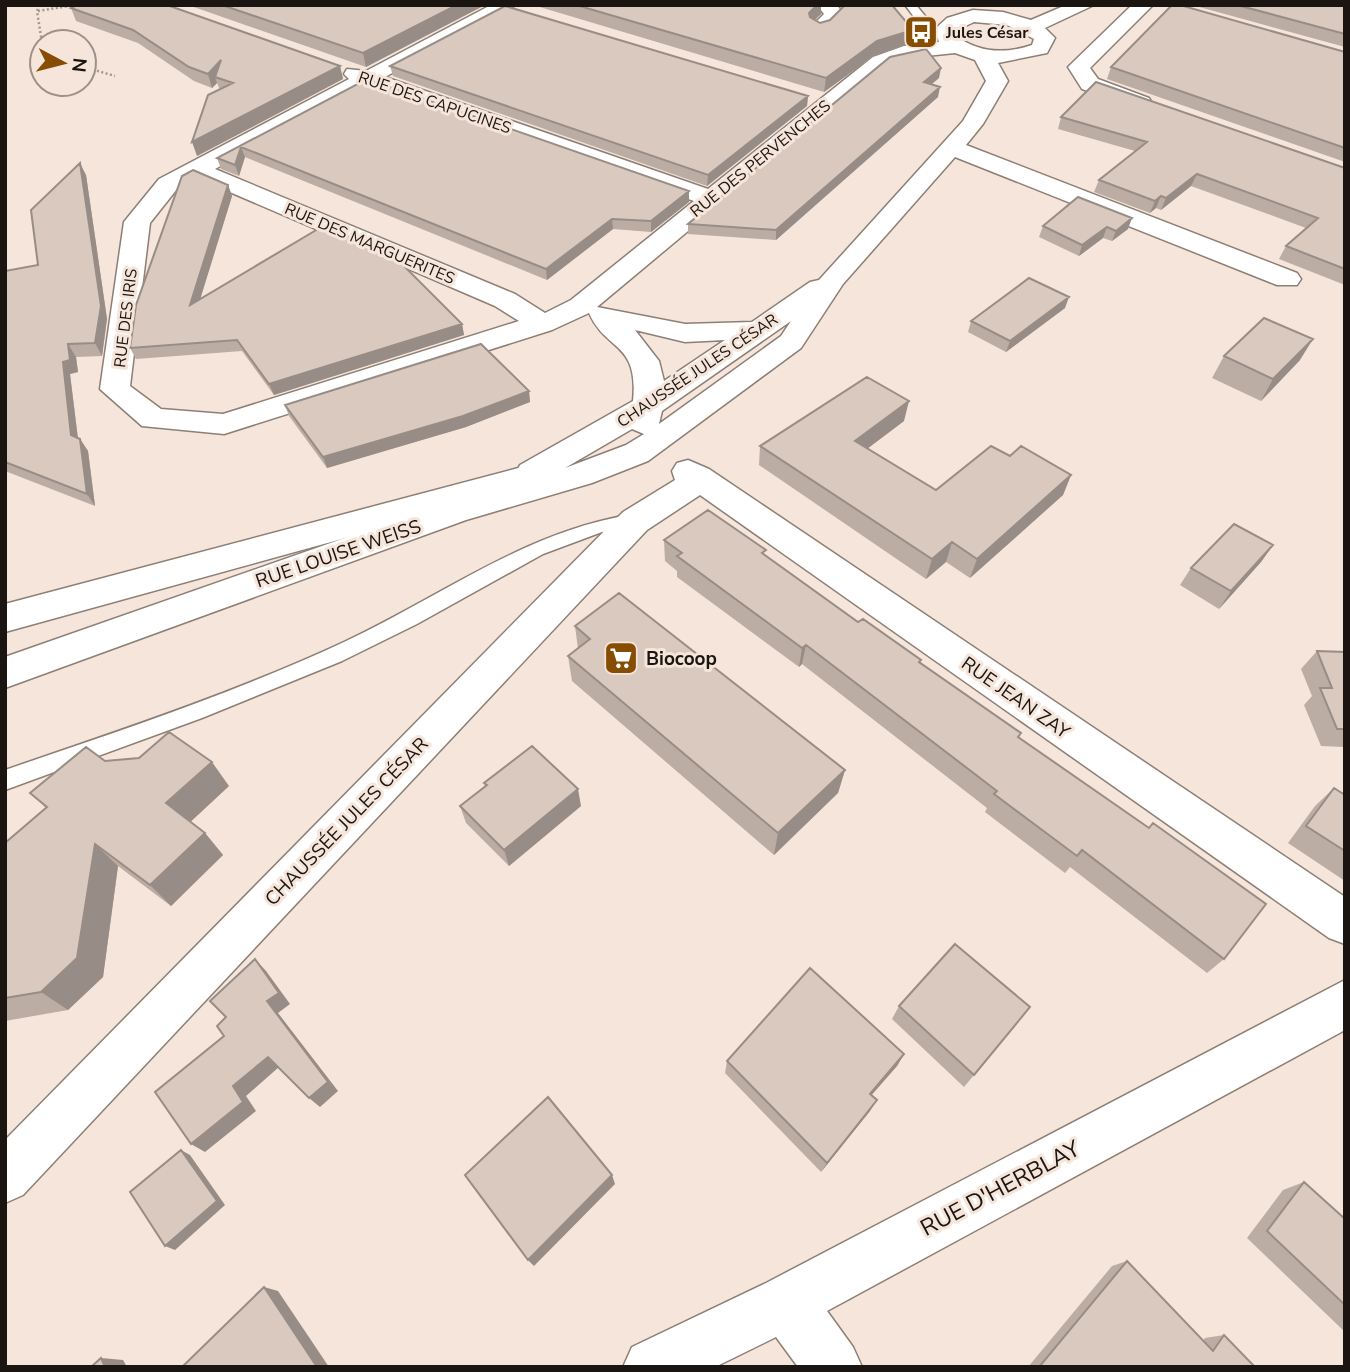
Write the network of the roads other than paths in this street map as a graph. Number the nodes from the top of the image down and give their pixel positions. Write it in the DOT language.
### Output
graph roads {
  1 [pos="827,5"];
  2 [pos="910,5"];
  3 [pos="926,5"];
  4 [pos="1045,5"];
  5 [pos="1084,5"];
  6 [pos="1143,5"];
  7 [pos="503,6"];
  8 [pos="530,14"];
  9 [pos="1011,19"];
  10 [pos="956,26"];
  11 [pos="1033,26"];
  12 [pos="820,28"];
  13 [pos="983,56"];
  14 [pos="329,65"];
  15 [pos="1018,76"];
  16 [pos="368,79"];
  17 [pos="803,96"];
  18 [pos="829,103"];
  19 [pos="1160,110"];
  20 [pos="972,124"];
  21 [pos="951,147"];
  22 [pos="195,169"];
  23 [pos="709,198"];
  24 [pos="833,279"];
  25 [pos="1287,279"];
  26 [pos="591,310"];
  27 [pos="542,324"];
  28 [pos="755,330"];
  29 [pos="710,362"];
  30 [pos="648,406"];
  31 [pos="702,408"];
  32 [pos="670,432"];
  33 [pos="672,467"];
  34 [pos="522,478"];
  35 [pos="454,512"];
  36 [pos="635,521"];
  37 [pos="5,618"];
  38 [pos="5,673"];
  39 [pos="5,780"];
  40 [pos="1345,923"];
  41 [pos="1345,1004"];
  42 [pos="5,1177"];
  43 [pos="786,1303"];
  44 [pos="652,1367"];
  45 [pos="833,1367"];
  1 -- 12 [label="main road"];
  2 -- 10 [label="lane"];
  3 -- 10 [label="main road"];
  4 -- 9 [label="main road"];
  5 -- 11 [label="main road"];
  6 -- 19 [label="main road"];
  7 -- 8 [label="main road"];
  7 -- 16 [label="main road, RUE DES IRIS"];
  9 -- 10 [label="main road"];
  9 -- 11 [label="main road"];
  10 -- 13 [label="main road"];
  10 -- 18 [label="main road, RUE DES PERVENCHES"];
  11 -- 15 [label="main road, CHAUSSÉE JULES CÉSAR"];
  13 -- 15 [label="main road"];
  13 -- 20 [label="main road, CHAUSSÉE JULES CÉSAR"];
  14 -- 16 [label="main road, RUE DES CAPUCINES"];
  15 -- 20 [label="main road, CHAUSSÉE JULES CÉSAR"];
  16 -- 22 [label="main road, RUE DES IRIS"];
  16 -- 23 [label="main road, RUE DES CAPUCINES"];
  17 -- 18 [label="main road"];
  18 -- 23 [label="main road, RUE DES PERVENCHES"];
  20 -- 21 [label="main road, CHAUSSÉE JULES CÉSAR"];
  21 -- 24 [label="main road, CHAUSSÉE JULES CÉSAR"];
  21 -- 25 [label="main road"];
  22 -- 27 [label="main road, RUE DES MARGUERITES"];
  22 -- 27 [label="main road, RUE DES IRIS"];
  23 -- 26 [label="main road, RUE DES PERVENCHES"];
  24 -- 28 [label="main road, CHAUSSÉE JULES CÉSAR"];
  24 -- 31 [label="main road, CHAUSSÉE JULES CÉSAR"];
  26 -- 27 [label="main road, RUE DES IRIS"];
  26 -- 28 [label="main road"];
  26 -- 30 [label="main road"];
  28 -- 29 [label="main road, CHAUSSÉE JULES CÉSAR"];
  29 -- 30 [label="main road, CHAUSSÉE JULES CÉSAR"];
  29 -- 31 [label="main road"];
  30 -- 33 [label="main road"];
  30 -- 34 [label="main road, CHAUSSÉE JULES CÉSAR"];
  31 -- 32 [label="main road, CHAUSSÉE JULES CÉSAR"];
  32 -- 33 [label="main road, RUE LOUISE WEISS"];
  33 -- 35 [label="main road, RUE LOUISE WEISS"];
  33 -- 36 [label="main road, CHAUSSÉE JULES CÉSAR"];
  33 -- 40 [label="main road, RUE JEAN ZAY"];
  34 -- 35 [label="main road"];
  34 -- 37 [label="main road"];
  35 -- 38 [label="main road, RUE LOUISE WEISS"];
  36 -- 39 [label="lane"];
  36 -- 42 [label="main road, CHAUSSÉE JULES CÉSAR"];
  41 -- 43 [label="main road, RUE D'HERBLAY"];
  43 -- 44 [label="main road, RUE D'HERBLAY"];
  43 -- 45 [label="main road"];
}
